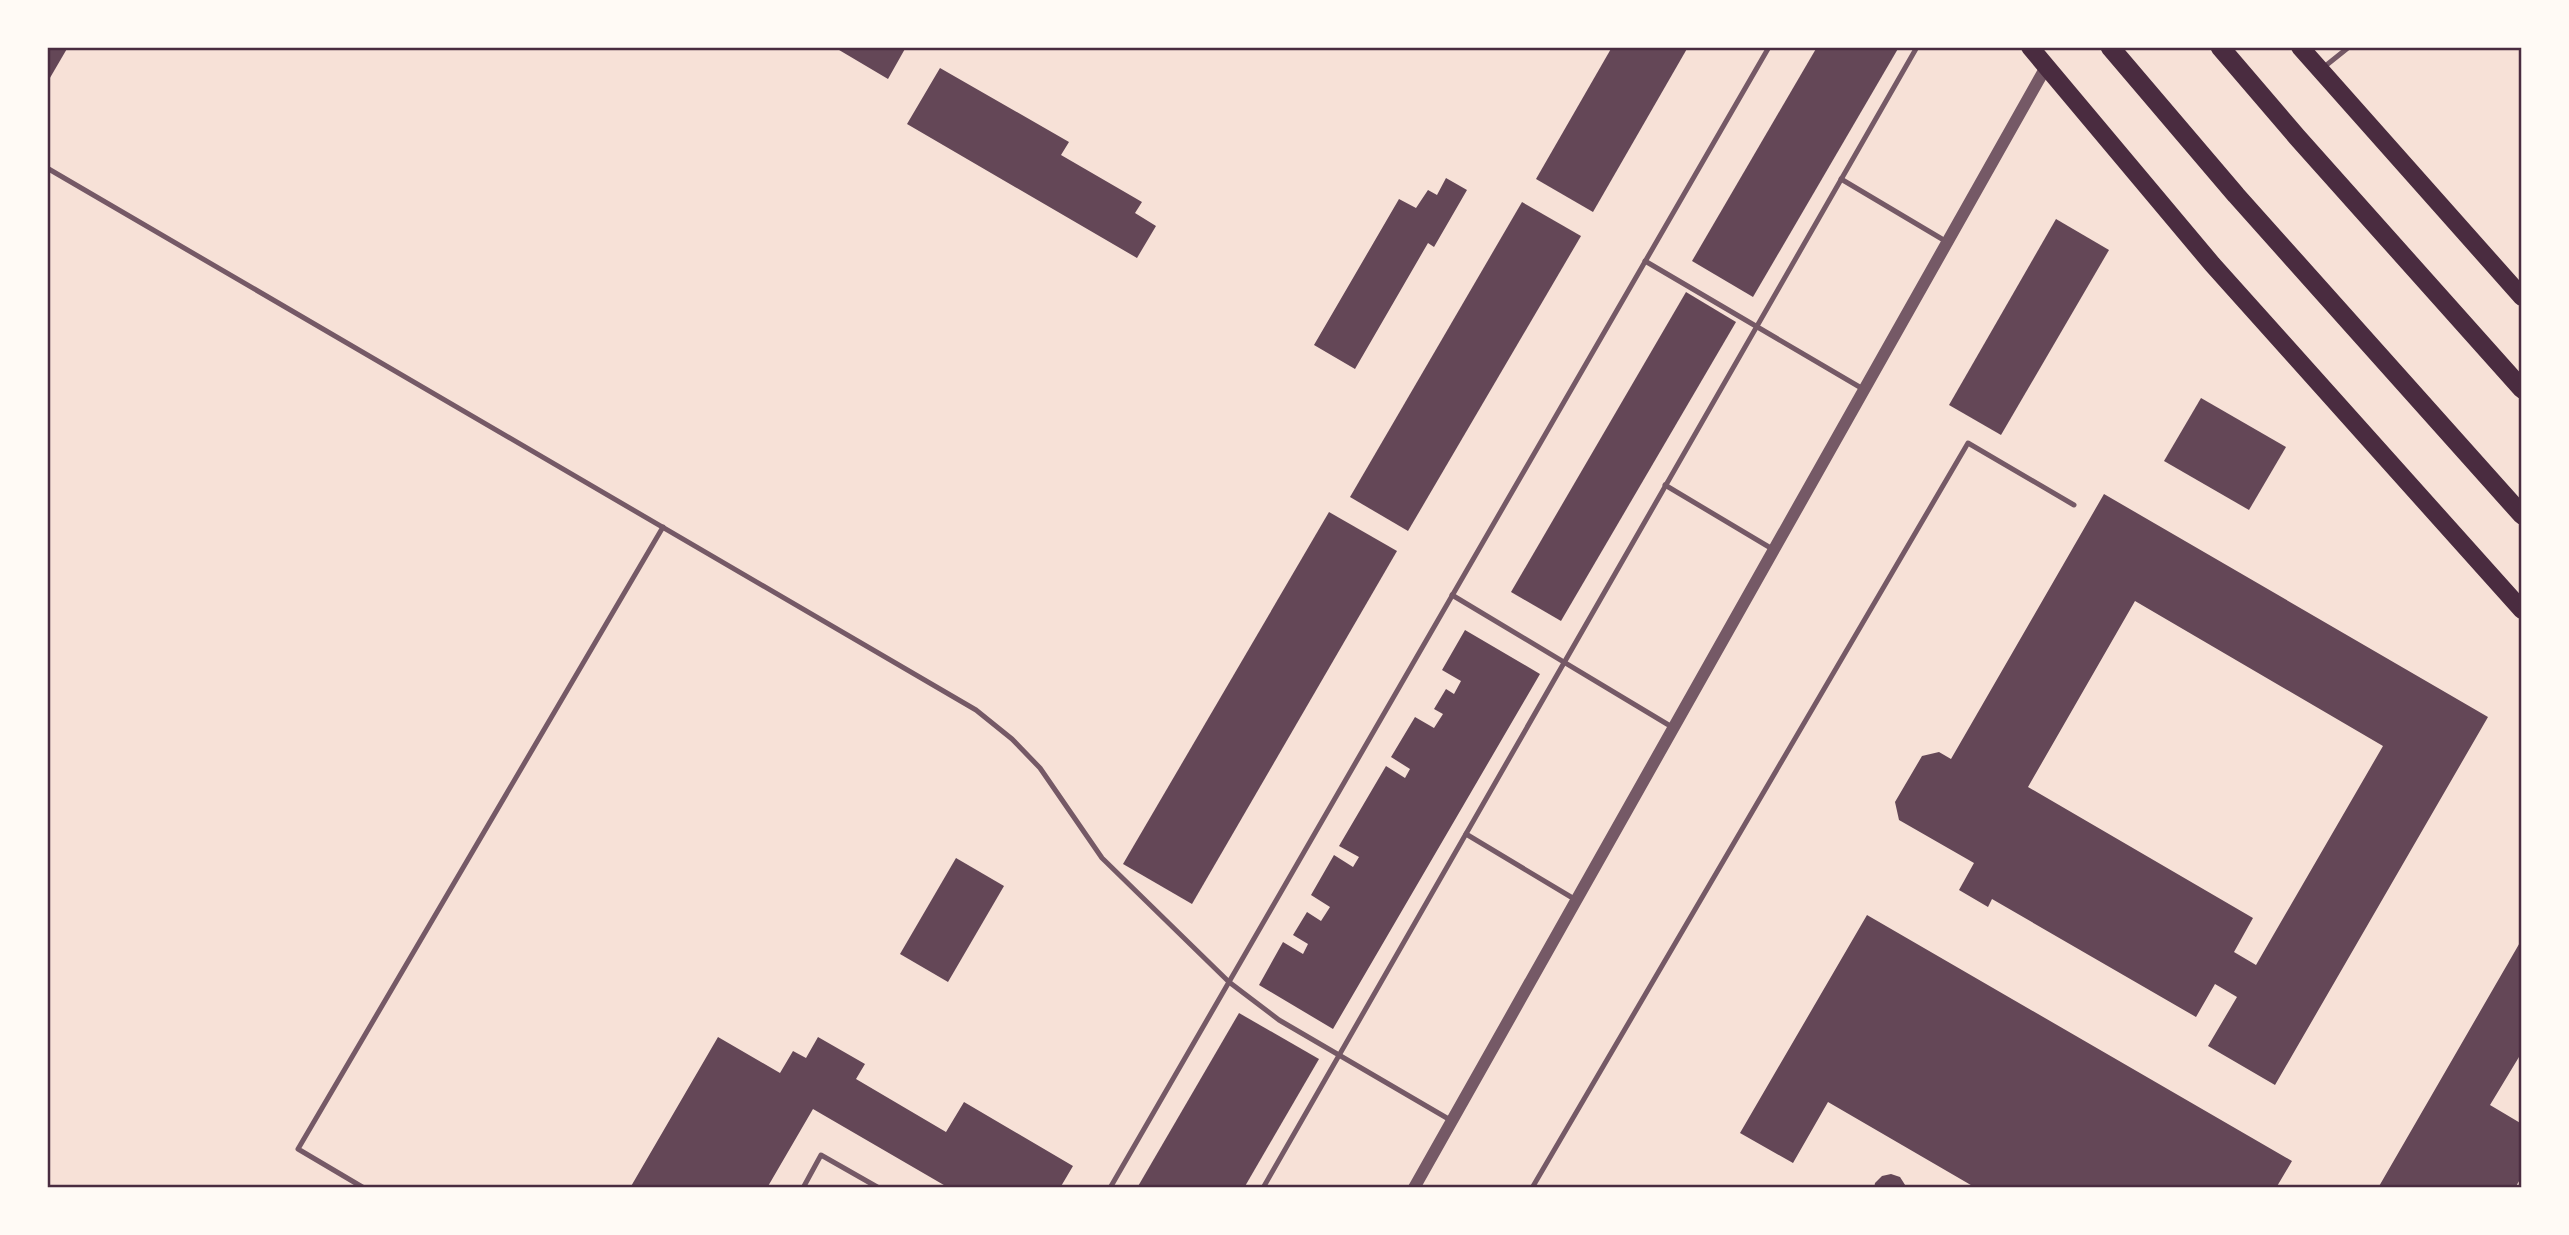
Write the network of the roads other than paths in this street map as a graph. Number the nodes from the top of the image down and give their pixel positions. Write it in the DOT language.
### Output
graph roads {
  1 [pos="1769,47"];
  2 [pos="1917,47"];
  3 [pos="2030,47"];
  4 [pos="2110,47"];
  5 [pos="2220,47"];
  6 [pos="2300,47"];
  7 [pos="2349,47"];
  8 [pos="2046,68"];
  9 [pos="2320,71"];
  10 [pos="47,168"];
  11 [pos="1841,179"];
  12 [pos="1947,243"];
  13 [pos="1645,261"];
  14 [pos="2522,297"];
  15 [pos="1757,327"];
  16 [pos="2522,388"];
  17 [pos="1864,389"];
  18 [pos="1665,485"];
  19 [pos="2074,505"];
  20 [pos="2522,515"];
  21 [pos="663,527"];
  22 [pos="1774,550"];
  23 [pos="1452,595"];
  24 [pos="2522,610"];
  25 [pos="1564,662"];
  26 [pos="1674,728"];
  27 [pos="1466,834"];
  28 [pos="1576,900"];
  29 [pos="1229,982"];
  30 [pos="1339,1055"];
  31 [pos="1452,1121"];
  32 [pos="364,1188"];
  33 [pos="803,1188"];
  34 [pos="880,1188"];
  35 [pos="1110,1188"];
  36 [pos="1263,1188"];
  37 [pos="1414,1188"];
  38 [pos="1532,1188"];
  1 -- 13 [label="lane"];
  2 -- 11 [label="lane"];
  3 -- 8 [label="main road"];
  4 -- 20 [label="highway"];
  5 -- 16 [label="highway"];
  6 -- 9 [label="main road"];
  7 -- 9 [label="lane"];
  8 -- 12 [label="street"];
  8 -- 24 [label="main road"];
  9 -- 14 [label="main road"];
  10 -- 21 [label="lane"];
  11 -- 12 [label="lane"];
  11 -- 15 [label="lane"];
  12 -- 17 [label="street"];
  13 -- 15 [label="lane"];
  13 -- 23 [label="lane"];
  15 -- 17 [label="lane"];
  15 -- 18 [label="lane"];
  17 -- 22 [label="street"];
  18 -- 22 [label="lane"];
  18 -- 25 [label="lane"];
  19 -- 38 [label="lane"];
  21 -- 29 [label="lane"];
  21 -- 32 [label="lane"];
  22 -- 26 [label="street"];
  23 -- 25 [label="lane"];
  23 -- 29 [label="lane"];
  25 -- 26 [label="lane"];
  25 -- 27 [label="lane"];
  26 -- 28 [label="street"];
  27 -- 28 [label="lane"];
  27 -- 30 [label="lane"];
  28 -- 31 [label="street"];
  29 -- 30 [label="lane"];
  29 -- 35 [label="lane"];
  30 -- 31 [label="lane"];
  30 -- 36 [label="lane"];
  31 -- 37 [label="street"];
  33 -- 34 [label="lane"];
}
